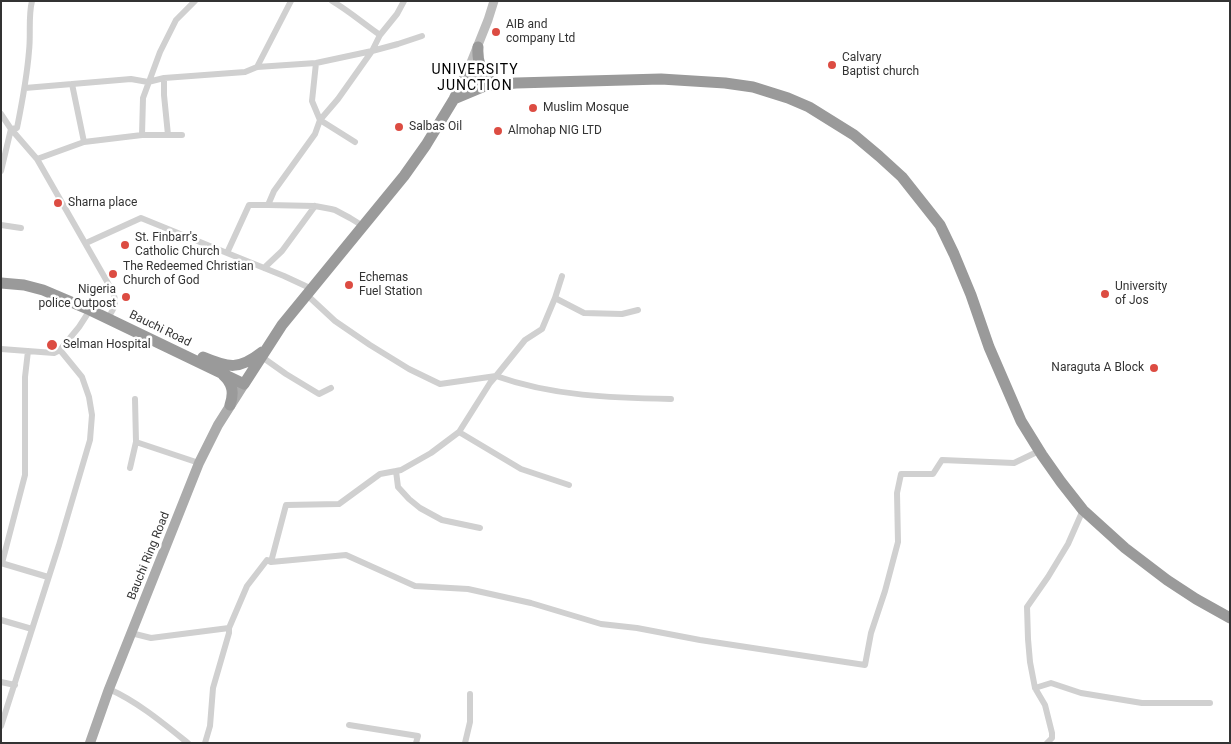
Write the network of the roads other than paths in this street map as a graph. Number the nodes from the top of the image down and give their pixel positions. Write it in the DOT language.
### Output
graph roads {
  1 [pos="32,1"];
  2 [pos="194,1"];
  3 [pos="291,1"];
  4 [pos="332,1"];
  5 [pos="404,1"];
  6 [pos="494,1"];
  7 [pos="380,34"];
  8 [pos="422,36"];
  9 [pos="478,47"];
  10 [pos="372,51"];
  11 [pos="316,63"];
  12 [pos="257,67"];
  13 [pos="164,78"];
  14 [pos="464,78"];
  15 [pos="148,82"];
  16 [pos="72,84"];
  17 [pos="491,84"];
  18 [pos="25,88"];
  19 [pos="454,99"];
  20 [pos="1,114"];
  21 [pos="320,120"];
  22 [pos="11,128"];
  23 [pos="142,135"];
  24 [pos="168,135"];
  25 [pos="182,135"];
  26 [pos="84,142"];
  27 [pos="355,142"];
  28 [pos="37,159"];
  29 [pos="1,171"];
  30 [pos="268,205"];
  31 [pos="315,206"];
  32 [pos="1,225"];
  33 [pos="363,226"];
  34 [pos="21,228"];
  35 [pos="86,243"];
  36 [pos="227,254"];
  37 [pos="264,268"];
  38 [pos="1,275"];
  39 [pos="562,276"];
  40 [pos="1,283"];
  41 [pos="309,292"];
  42 [pos="555,298"];
  43 [pos="90,310"];
  44 [pos="638,310"];
  45 [pos="111,313"];
  46 [pos="269,347"];
  47 [pos="1,349"];
  48 [pos="60,350"];
  49 [pos="28,351"];
  50 [pos="262,358"];
  51 [pos="222,374"];
  52 [pos="496,376"];
  53 [pos="244,384"];
  54 [pos="330,388"];
  55 [pos="134,399"];
  56 [pos="671,399"];
  57 [pos="230,405"];
  58 [pos="459,432"];
  59 [pos="136,442"];
  60 [pos="1039,451"];
  61 [pos="199,463"];
  62 [pos="130,468"];
  63 [pos="396,471"];
  64 [pos="568,485"];
  65 [pos="1083,510"];
  66 [pos="480,528"];
  67 [pos="271,562"];
  68 [pos="2,563"];
  69 [pos="48,577"];
  70 [pos="1230,618"];
  71 [pos="1,620"];
  72 [pos="229,628"];
  73 [pos="32,629"];
  74 [pos="131,633"];
  75 [pos="1,682"];
  76 [pos="15,685"];
  77 [pos="1036,688"];
  78 [pos="109,689"];
  79 [pos="470,694"];
  80 [pos="1210,703"];
  81 [pos="349,725"];
  82 [pos="1,726"];
  83 [pos="90,743"];
  84 [pos="188,743"];
  85 [pos="205,743"];
  86 [pos="416,743"];
  87 [pos="465,743"];
  88 [pos="1047,743"];
  1 -- 18 [label="street"];
  2 -- 15 [label="street"];
  3 -- 12 [label="street"];
  4 -- 7 [label="street"];
  5 -- 7 [label="street"];
  6 -- 9 [label="main road"];
  7 -- 10 [label="street"];
  8 -- 10 [label="street"];
  9 -- 14 [label="main road"];
  9 -- 17 [label="highway"];
  10 -- 11 [label="street"];
  10 -- 21 [label="street"];
  11 -- 12 [label="street"];
  11 -- 21 [label="street"];
  12 -- 13 [label="street"];
  13 -- 15 [label="street"];
  13 -- 24 [label="street"];
  14 -- 17 [label="highway"];
  14 -- 19 [label="highway"];
  15 -- 16 [label="street"];
  15 -- 23 [label="street"];
  16 -- 18 [label="street"];
  16 -- 26 [label="street"];
  17 -- 19 [label="highway"];
  17 -- 60 [label="highway"];
  18 -- 22 [label="street"];
  19 -- 33 [label="highway"];
  20 -- 22 [label="street"];
  21 -- 27 [label="street"];
  21 -- 30 [label="street"];
  22 -- 28 [label="street"];
  22 -- 29 [label="street"];
  23 -- 24 [label="street"];
  23 -- 26 [label="street"];
  24 -- 25 [label="street"];
  26 -- 28 [label="street"];
  28 -- 35 [label="street"];
  30 -- 31 [label="street"];
  30 -- 36 [label="street"];
  31 -- 33 [label="street"];
  31 -- 37 [label="street"];
  32 -- 34 [label="street"];
  33 -- 41 [label="highway"];
  35 -- 36 [label="street"];
  35 -- 45 [label="street"];
  36 -- 37 [label="street"];
  37 -- 41 [label="street"];
  38 -- 45 [label="highway, Bauchi Road"];
  39 -- 42 [label="street"];
  40 -- 43 [label="highway, Bauchi Road"];
  41 -- 46 [label="highway"];
  41 -- 52 [label="street"];
  42 -- 44 [label="street"];
  42 -- 52 [label="street"];
  43 -- 48 [label="street"];
  43 -- 51 [label="highway, Bauchi Road"];
  45 -- 46 [label="highway, Bauchi Road"];
  46 -- 50 [label="highway"];
  47 -- 49 [label="street"];
  48 -- 49 [label="street"];
  48 -- 69 [label="street"];
  49 -- 68 [label="street"];
  50 -- 53 [label="highway"];
  50 -- 54 [label="street"];
  51 -- 53 [label="highway, Bauchi Road"];
  51 -- 57 [label="highway"];
  52 -- 56 [label="street"];
  52 -- 58 [label="street"];
  53 -- 57 [label="main road, Bauchi Ring Road"];
  55 -- 59 [label="street"];
  57 -- 61 [label="main road, Bauchi Ring Road"];
  58 -- 63 [label="street"];
  58 -- 64 [label="street"];
  59 -- 61 [label="street"];
  59 -- 62 [label="street"];
  60 -- 65 [label="highway"];
  60 -- 67 [label="street"];
  61 -- 74 [label="main road, Bauchi Ring Road"];
  63 -- 66 [label="street"];
  63 -- 67 [label="street"];
  65 -- 70 [label="highway"];
  65 -- 77 [label="street"];
  67 -- 72 [label="street"];
  68 -- 69 [label="street"];
  69 -- 73 [label="street"];
  71 -- 73 [label="street"];
  72 -- 74 [label="street"];
  72 -- 85 [label="street"];
  73 -- 76 [label="street"];
  74 -- 78 [label="main road, Bauchi Ring Road"];
  75 -- 76 [label="street"];
  76 -- 82 [label="street"];
  77 -- 80 [label="street"];
  77 -- 88 [label="street"];
  78 -- 83 [label="main road, Bauchi Ring Road"];
  78 -- 84 [label="street"];
  79 -- 87 [label="street"];
  81 -- 86 [label="street"];
}
